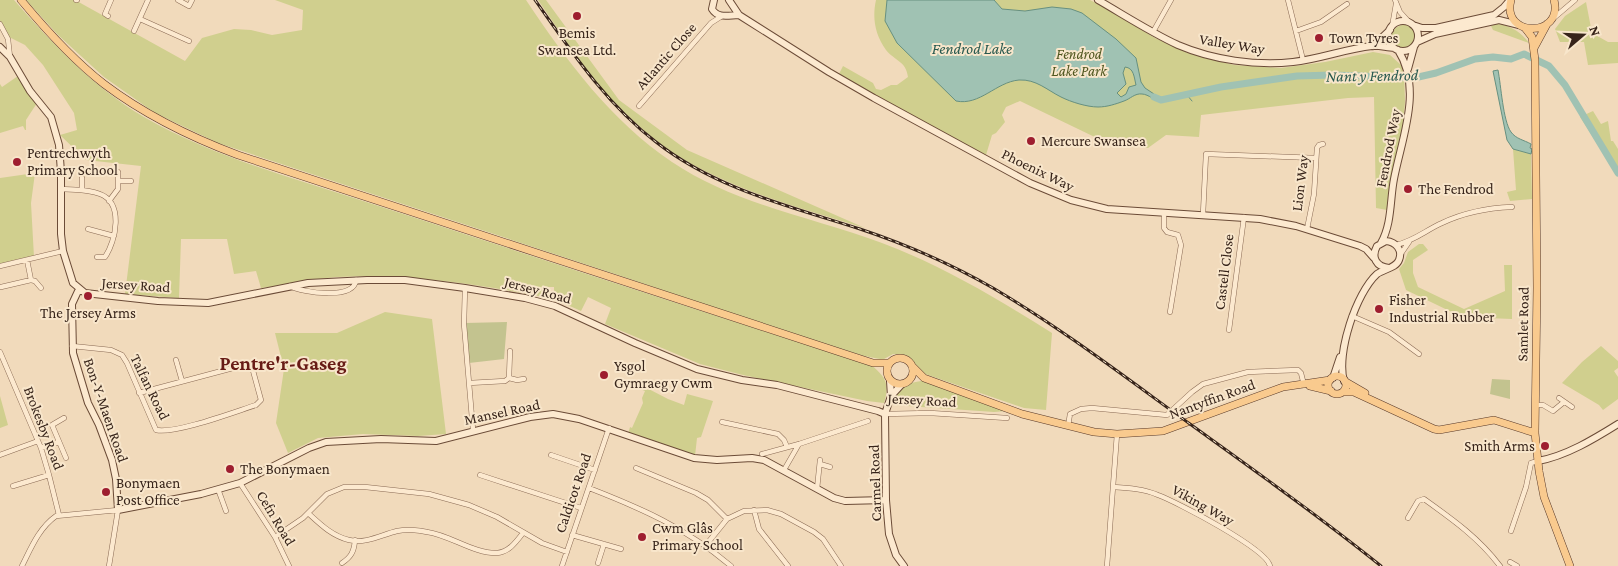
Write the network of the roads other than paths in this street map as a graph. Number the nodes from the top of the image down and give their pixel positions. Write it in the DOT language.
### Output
graph roads {
  1 [pos="21,0"];
  2 [pos="111,0"];
  3 [pos="148,0"];
  4 [pos="178,0"];
  5 [pos="192,0"];
  6 [pos="706,0"];
  7 [pos="1098,0"];
  8 [pos="1171,0"];
  9 [pos="1288,0"];
  10 [pos="1511,0"];
  11 [pos="1554,0"];
  12 [pos="1575,0"];
  13 [pos="1395,1"];
  14 [pos="731,2"];
  15 [pos="1348,4"];
  16 [pos="713,6"];
  17 [pos="739,15"];
  18 [pos="108,16"];
  19 [pos="724,16"];
  20 [pos="140,19"];
  21 [pos="1549,22"];
  22 [pos="711,23"];
  23 [pos="0,24"];
  24 [pos="1411,24"];
  25 [pos="1523,27"];
  26 [pos="1391,28"];
  27 [pos="134,30"];
  28 [pos="1296,31"];
  29 [pos="1153,32"];
  30 [pos="189,41"];
  31 [pos="1416,44"];
  32 [pos="1373,46"];
  33 [pos="0,47"];
  34 [pos="1396,49"];
  35 [pos="1534,50"];
  36 [pos="10,58"];
  37 [pos="1303,60"];
  38 [pos="1408,72"];
  39 [pos="639,106"];
  40 [pos="1323,144"];
  41 [pos="1316,158"];
  42 [pos="118,172"];
  43 [pos="82,178"];
  44 [pos="119,180"];
  45 [pos="131,181"];
  46 [pos="61,188"];
  47 [pos="82,190"];
  48 [pos="109,200"];
  49 [pos="1512,207"];
  50 [pos="1164,213"];
  51 [pos="1204,214"];
  52 [pos="1244,217"];
  53 [pos="88,229"];
  54 [pos="1306,229"];
  55 [pos="1388,229"];
  56 [pos="114,236"];
  57 [pos="1409,242"];
  58 [pos="1379,244"];
  59 [pos="1395,244"];
  60 [pos="1360,246"];
  61 [pos="63,251"];
  62 [pos="1400,255"];
  63 [pos="97,257"];
  64 [pos="27,260"];
  65 [pos="1376,260"];
  66 [pos="0,266"];
  67 [pos="1388,268"];
  68 [pos="1376,275"];
  69 [pos="31,280"];
  70 [pos="356,280"];
  71 [pos="2,286"];
  72 [pos="290,286"];
  73 [pos="40,288"];
  74 [pos="466,288"];
  75 [pos="79,290"];
  76 [pos="1170,312"];
  77 [pos="1352,316"];
  78 [pos="1229,330"];
  79 [pos="1344,344"];
  80 [pos="72,346"];
  81 [pos="510,351"];
  82 [pos="0,352"];
  83 [pos="1420,354"];
  84 [pos="176,360"];
  85 [pos="873,362"];
  86 [pos="889,363"];
  87 [pos="912,367"];
  88 [pos="886,372"];
  89 [pos="509,378"];
  90 [pos="524,378"];
  91 [pos="924,378"];
  92 [pos="1331,379"];
  93 [pos="890,380"];
  94 [pos="910,380"];
  95 [pos="182,381"];
  96 [pos="1345,381"];
  97 [pos="469,384"];
  98 [pos="902,384"];
  99 [pos="1304,384"];
  100 [pos="1330,391"];
  101 [pos="1343,392"];
  102 [pos="139,393"];
  103 [pos="891,396"];
  104 [pos="1559,398"];
  105 [pos="1377,402"];
  106 [pos="1564,402"];
  107 [pos="1572,407"];
  108 [pos="1535,409"];
  109 [pos="884,414"];
  110 [pos="64,418"];
  111 [pos="1007,418"];
  112 [pos="868,421"];
  113 [pos="722,422"];
  114 [pos="1618,424"];
  115 [pos="1068,426"];
  116 [pos="609,428"];
  117 [pos="1524,429"];
  118 [pos="473,430"];
  119 [pos="1163,431"];
  120 [pos="1535,433"];
  121 [pos="1117,434"];
  122 [pos="38,441"];
  123 [pos="59,442"];
  124 [pos="800,444"];
  125 [pos="787,447"];
  126 [pos="41,448"];
  127 [pos="762,454"];
  128 [pos="0,455"];
  129 [pos="551,455"];
  130 [pos="66,458"];
  131 [pos="1538,461"];
  132 [pos="830,467"];
  133 [pos="636,468"];
  134 [pos="595,470"];
  135 [pos="784,470"];
  136 [pos="49,475"];
  137 [pos="480,476"];
  138 [pos="240,483"];
  139 [pos="12,486"];
  140 [pos="1113,487"];
  141 [pos="589,488"];
  142 [pos="817,488"];
  143 [pos="218,489"];
  144 [pos="886,500"];
  145 [pos="582,508"];
  146 [pos="118,510"];
  147 [pos="754,510"];
  148 [pos="226,511"];
  149 [pos="308,513"];
  150 [pos="59,515"];
  151 [pos="1408,518"];
  152 [pos="727,520"];
  153 [pos="1511,531"];
  154 [pos="523,533"];
  155 [pos="572,535"];
  156 [pos="275,537"];
  157 [pos="355,540"];
  158 [pos="604,544"];
  159 [pos="706,545"];
  160 [pos="621,549"];
  161 [pos="567,552"];
  162 [pos="341,562"];
  163 [pos="1510,562"];
  164 [pos="598,563"];
  165 [pos="22,566"];
  166 [pos="109,566"];
  167 [pos="289,566"];
  168 [pos="562,566"];
  169 [pos="731,566"];
  170 [pos="788,566"];
  171 [pos="841,566"];
  172 [pos="904,566"];
  173 [pos="1107,566"];
  174 [pos="1270,566"];
  175 [pos="1500,566"];
  176 [pos="1517,566"];
  177 [pos="1570,566"];
  1 -- 85 [label="main road"];
  2 -- 18 [label="street"];
  3 -- 20 [label="street"];
  4 -- 5 [label="street"];
  6 -- 16 [label="street"];
  7 -- 29 [label="street, Valley Way"];
  8 -- 29 [label="street"];
  9 -- 28 [label="street"];
  10 -- 24 [label="street"];
  10 -- 25 [label="main road"];
  11 -- 21 [label="main road"];
  12 -- 21 [label="street"];
  13 -- 24 [label="street"];
  13 -- 26 [label="street"];
  14 -- 17 [label="street, Phoenix Way"];
  14 -- 19 [label="street"];
  15 -- 28 [label="street"];
  16 -- 19 [label="street"];
  16 -- 22 [label="street, Atlantic Close"];
  17 -- 19 [label="street"];
  17 -- 50 [label="street, Phoenix Way"];
  19 -- 22 [label="street, Atlantic Close"];
  20 -- 27 [label="street"];
  20 -- 30 [label="street"];
  21 -- 25 [label="main road"];
  21 -- 35 [label="main road"];
  22 -- 39 [label="street, Atlantic Close"];
  23 -- 36 [label="street"];
  24 -- 26 [label="street"];
  24 -- 31 [label="street"];
  25 -- 31 [label="street"];
  25 -- 35 [label="main road"];
  26 -- 32 [label="street"];
  26 -- 34 [label="street"];
  28 -- 37 [label="street"];
  29 -- 37 [label="street, Valley Way"];
  31 -- 34 [label="street"];
  31 -- 38 [label="street, Fendrod Way"];
  32 -- 34 [label="street, Valley Way"];
  32 -- 37 [label="street, Valley Way"];
  33 -- 36 [label="street"];
  34 -- 38 [label="street, Fendrod Way"];
  35 -- 108 [label="main road, Samlet Road"];
  36 -- 46 [label="street"];
  38 -- 55 [label="street, Fendrod Way"];
  40 -- 41 [label="street, Lion Way"];
  41 -- 51 [label="street"];
  41 -- 54 [label="street, Lion Way"];
  42 -- 44 [label="street"];
  43 -- 47 [label="street"];
  44 -- 45 [label="street"];
  44 -- 48 [label="street"];
  46 -- 47 [label="street"];
  46 -- 61 [label="street"];
  47 -- 48 [label="street"];
  48 -- 56 [label="street"];
  49 -- 57 [label="street"];
  50 -- 51 [label="street, Phoenix Way"];
  50 -- 76 [label="street"];
  51 -- 52 [label="street, Phoenix Way"];
  52 -- 54 [label="street, Phoenix Way"];
  52 -- 78 [label="street, Castell Close"];
  53 -- 56 [label="street"];
  54 -- 60 [label="street, Phoenix Way"];
  55 -- 58 [label="street, Fendrod Way"];
  55 -- 59 [label="street, Fendrod Way"];
  56 -- 63 [label="street"];
  57 -- 59 [label="street"];
  57 -- 62 [label="street"];
  58 -- 59 [label="street"];
  58 -- 60 [label="street, Phoenix Way"];
  58 -- 65 [label="street"];
  59 -- 62 [label="street"];
  60 -- 65 [label="street, Phoenix Way"];
  61 -- 64 [label="street"];
  61 -- 75 [label="street"];
  62 -- 67 [label="street"];
  64 -- 66 [label="street"];
  64 -- 69 [label="street"];
  65 -- 67 [label="street"];
  65 -- 68 [label="street"];
  67 -- 68 [label="street"];
  68 -- 77 [label="street"];
  69 -- 71 [label="street"];
  69 -- 73 [label="street"];
  70 -- 72 [label="street, Jersey Road"];
  70 -- 72 [label="street"];
  70 -- 74 [label="street, Jersey Road"];
  72 -- 75 [label="street, Jersey Road"];
  74 -- 97 [label="street"];
  74 -- 109 [label="street, Jersey Road"];
  75 -- 80 [label="street, Bon-Y-Maen Road"];
  77 -- 79 [label="street"];
  77 -- 83 [label="street"];
  79 -- 92 [label="street"];
  79 -- 96 [label="street"];
  80 -- 102 [label="street, Talfan Road"];
  80 -- 146 [label="street, Bon-Y-Maen Road"];
  81 -- 89 [label="street"];
  82 -- 122 [label="street, Brokesby Road"];
  84 -- 95 [label="street"];
  85 -- 86 [label="main road"];
  85 -- 88 [label="main road"];
  86 -- 87 [label="main road"];
  86 -- 88 [label="main road"];
  87 -- 91 [label="main road, Jersey Road"];
  87 -- 94 [label="main road"];
  88 -- 93 [label="main road"];
  89 -- 90 [label="street"];
  89 -- 97 [label="street"];
  91 -- 94 [label="main road, Jersey Road"];
  91 -- 115 [label="main road, Jersey Road"];
  92 -- 96 [label="main road"];
  92 -- 99 [label="main road, Nantyffin Road"];
  92 -- 100 [label="main road"];
  93 -- 98 [label="main road"];
  93 -- 103 [label="street, Carmel Road"];
  94 -- 98 [label="main road"];
  95 -- 102 [label="street"];
  95 -- 102 [label="street, Talfan Road"];
  96 -- 101 [label="main road"];
  96 -- 105 [label="main road"];
  97 -- 118 [label="street"];
  98 -- 103 [label="street, Carmel Road"];
  99 -- 100 [label="main road, Nantyffin Road"];
  99 -- 115 [label="street"];
  99 -- 119 [label="main road, Nantyffin Road"];
  100 -- 101 [label="main road"];
  101 -- 105 [label="main road"];
  103 -- 109 [label="street, Carmel Road"];
  104 -- 106 [label="street"];
  105 -- 117 [label="main road"];
  106 -- 107 [label="street"];
  106 -- 108 [label="street"];
  108 -- 117 [label="main road"];
  108 -- 120 [label="main road, Samlet Road"];
  109 -- 111 [label="street, Jersey Road"];
  109 -- 144 [label="street, Carmel Road"];
  110 -- 123 [label="street"];
  112 -- 124 [label="street"];
  113 -- 125 [label="street"];
  114 -- 131 [label="street"];
  115 -- 121 [label="main road, Jersey Road"];
  116 -- 118 [label="street, Mansel Road"];
  116 -- 134 [label="street, Caldicot Road"];
  116 -- 135 [label="street, Mansel Road"];
  117 -- 120 [label="main road"];
  118 -- 138 [label="street, Mansel Road"];
  119 -- 121 [label="main road, Jersey Road"];
  120 -- 131 [label="main road, Samlet Road"];
  121 -- 140 [label="street"];
  122 -- 126 [label="street, Brokesby Road"];
  122 -- 128 [label="street"];
  123 -- 126 [label="street"];
  123 -- 130 [label="street"];
  124 -- 125 [label="street"];
  124 -- 135 [label="street"];
  125 -- 127 [label="street"];
  126 -- 136 [label="street, Brokesby Road"];
  129 -- 134 [label="street"];
  131 -- 153 [label="street"];
  131 -- 177 [label="main road, Samlet Road"];
  132 -- 142 [label="street"];
  133 -- 152 [label="street"];
  134 -- 141 [label="street, Caldicot Road"];
  135 -- 142 [label="street, Mansel Road"];
  136 -- 139 [label="street"];
  136 -- 150 [label="street, Brokesby Road"];
  137 -- 145 [label="street"];
  138 -- 143 [label="street, Mansel Road"];
  138 -- 156 [label="street, Cefn Road"];
  140 -- 173 [label="street"];
  140 -- 174 [label="street, Viking Way"];
  141 -- 145 [label="street, Caldicot Road"];
  141 -- 159 [label="street"];
  142 -- 144 [label="street, Mansel Road"];
  143 -- 146 [label="street, Mansel Road"];
  143 -- 148 [label="street"];
  144 -- 172 [label="street, Carmel Road"];
  145 -- 155 [label="street, Caldicot Road"];
  146 -- 150 [label="street"];
  146 -- 166 [label="street"];
  147 -- 152 [label="street"];
  147 -- 170 [label="street"];
  147 -- 171 [label="street"];
  149 -- 154 [label="street"];
  149 -- 156 [label="street"];
  149 -- 157 [label="street"];
  150 -- 165 [label="street"];
  151 -- 175 [label="street"];
  152 -- 159 [label="street"];
  154 -- 157 [label="street"];
  154 -- 161 [label="street"];
  155 -- 158 [label="street"];
  155 -- 161 [label="street, Caldicot Road"];
  156 -- 167 [label="street, Cefn Road"];
  157 -- 162 [label="street"];
  158 -- 160 [label="street"];
  158 -- 164 [label="street"];
  159 -- 169 [label="street"];
  161 -- 168 [label="street, Caldicot Road"];
  163 -- 176 [label="street"];
}
